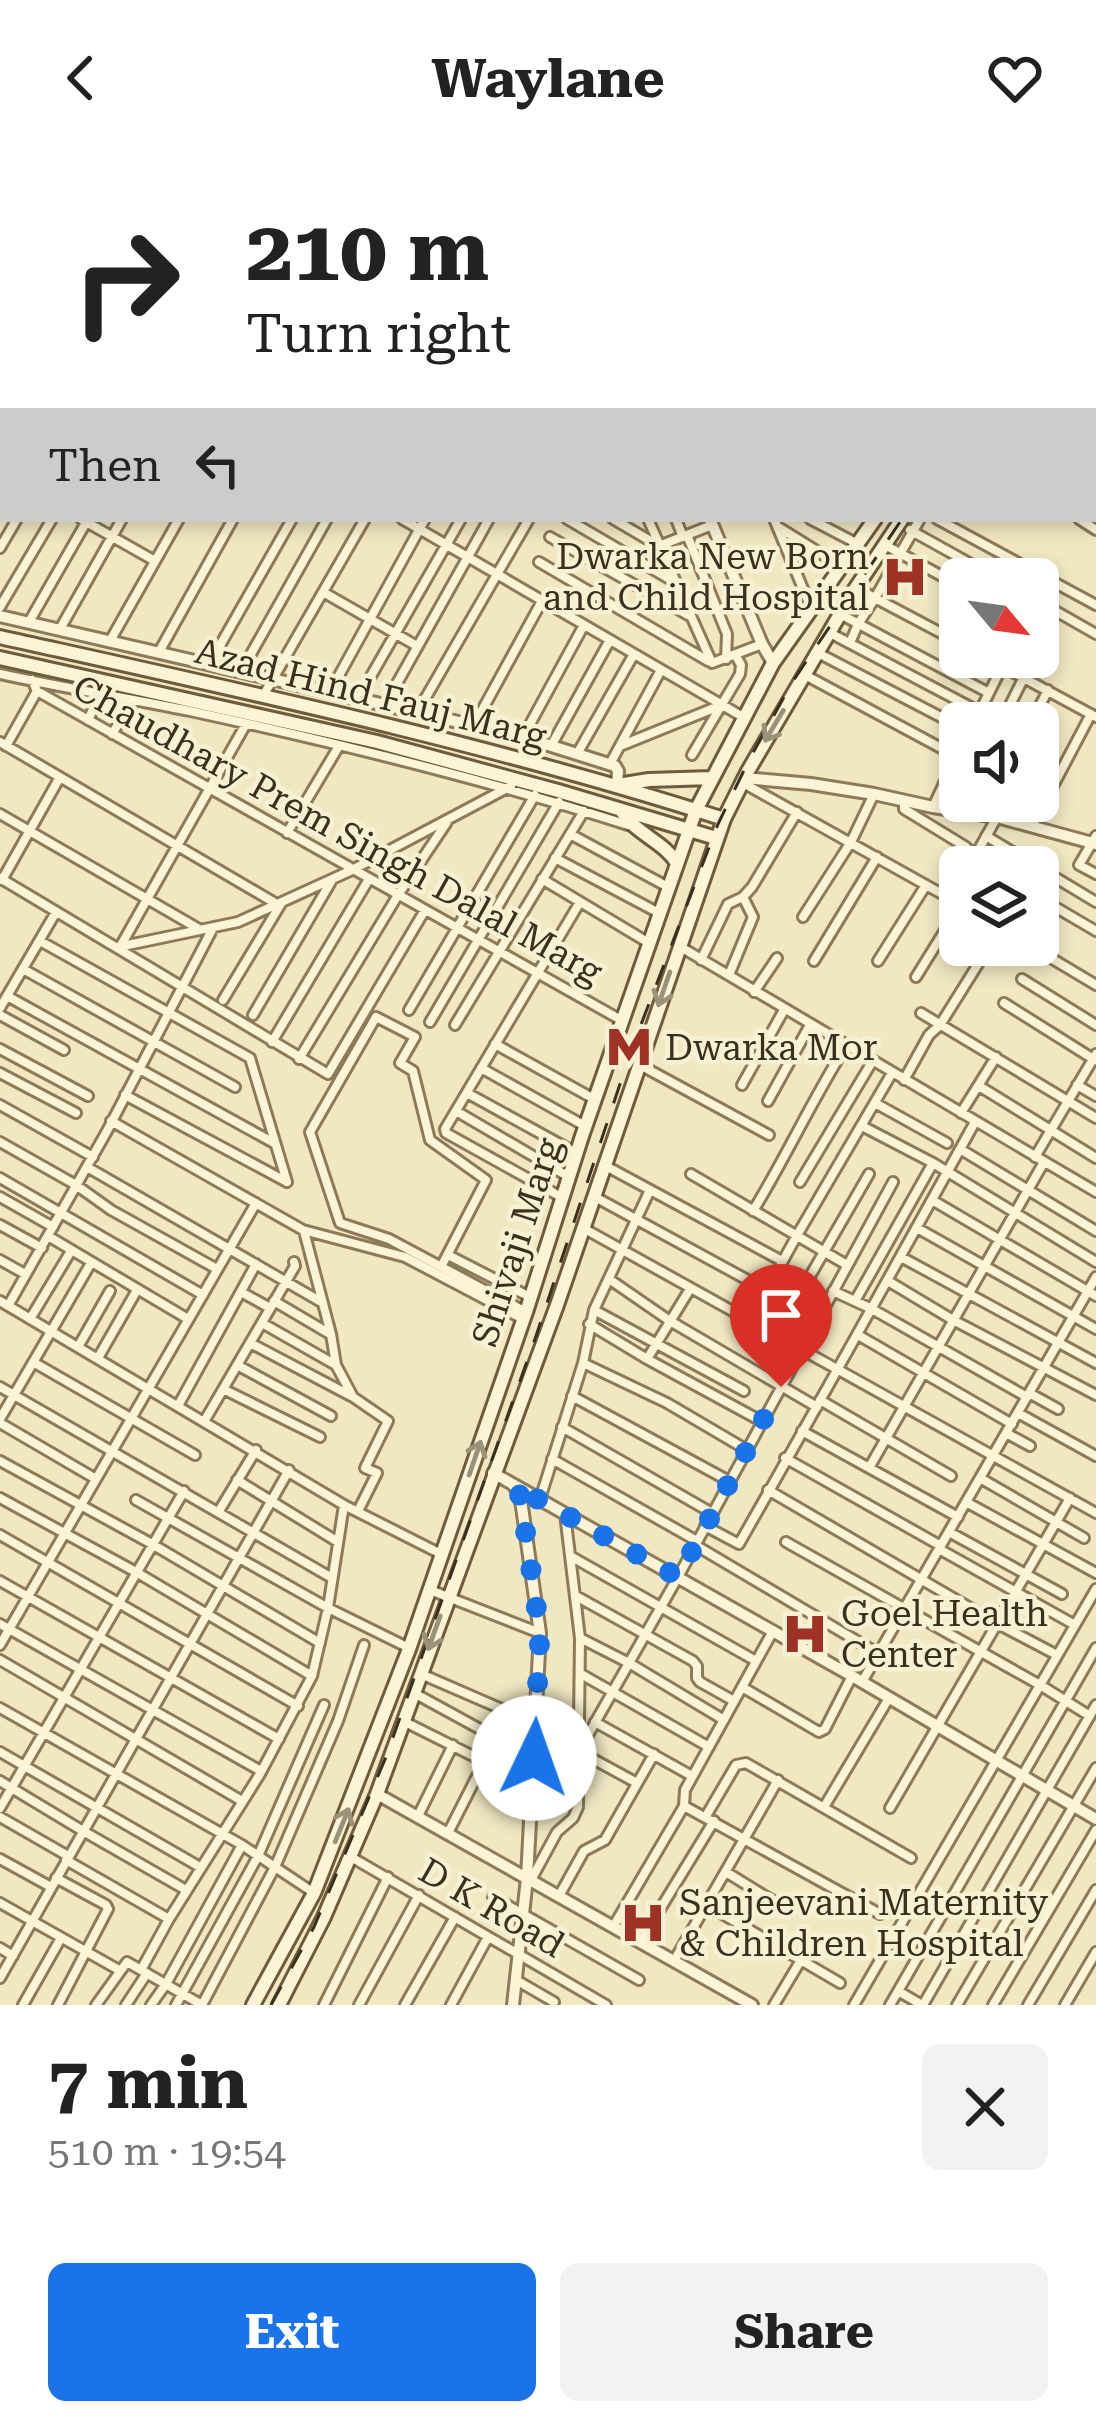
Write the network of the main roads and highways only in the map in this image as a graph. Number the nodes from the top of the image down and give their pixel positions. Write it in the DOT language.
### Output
graph roads {
  1 [pos="869,522"];
  2 [pos="900,522"];
  3 [pos="0,637"];
  4 [pos="0,658"];
  5 [pos="712,778"];
  6 [pos="617,786"];
  7 [pos="621,810"];
  8 [pos="696,810"];
  9 [pos="724,819"];
  10 [pos="688,830"];
  11 [pos="716,838"];
  12 [pos="677,863"];
  13 [pos="511,1356"];
  14 [pos="535,1359"];
  15 [pos="501,1383"];
  16 [pos="524,1387"];
  17 [pos="254,2005"];
  18 [pos="279,2005"];
  1 -- 5 [label="main road, Shivaji Marg"];
  2 -- 9 [label="main road, Shivaji Marg, one-way"];
  3 -- 6 [label="main road, Azad Hind Fauj Marg"];
  4 -- 7 [label="main road, Azad Hind Fauj Marg"];
  5 -- 6 [label="main road"];
  5 -- 8 [label="main road, Shivaji Marg"];
  6 -- 8 [label="main road, Azad Hind Fauj Marg"];
  7 -- 10 [label="main road, Azad Hind Fauj Marg"];
  7 -- 12 [label="main road"];
  8 -- 9 [label="main road, Azad Hind Fauj Marg"];
  8 -- 10 [label="main road, Shivaji Marg"];
  9 -- 11 [label="main road, Shivaji Marg"];
  10 -- 11 [label="main road, Azad Hind Fauj Marg"];
  10 -- 12 [label="main road, Shivaji Marg"];
  11 -- 14 [label="main road, Shivaji Marg, one-way"];
  12 -- 13 [label="main road, Shivaji Marg"];
  13 -- 14 [label="main road"];
  13 -- 15 [label="main road, Shivaji Marg"];
  14 -- 16 [label="main road, Shivaji Marg"];
  15 -- 16 [label="main road"];
  17 -- 15 [label="main road, Shivaji Marg, one-way"];
  16 -- 18 [label="main road, Shivaji Marg, one-way"];
}
